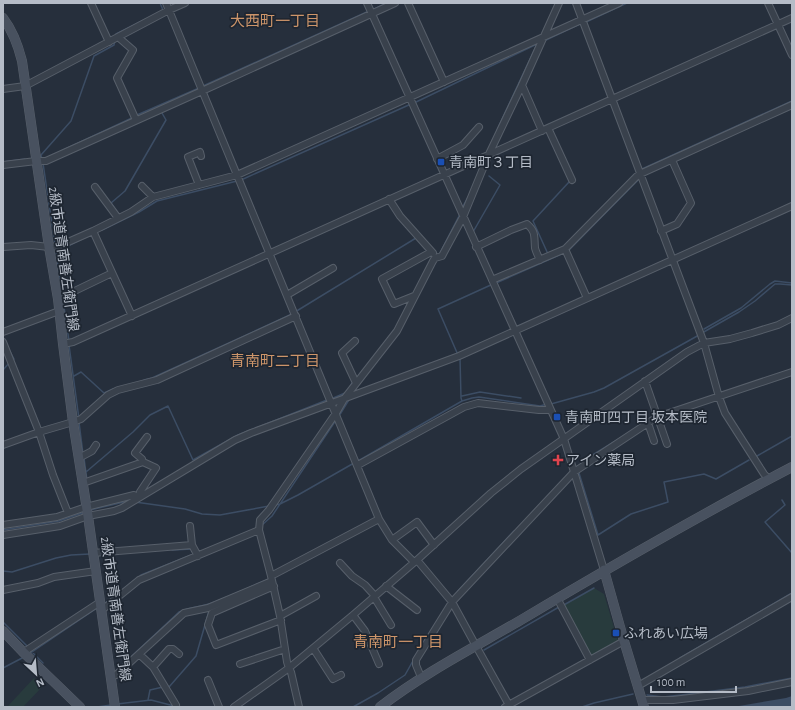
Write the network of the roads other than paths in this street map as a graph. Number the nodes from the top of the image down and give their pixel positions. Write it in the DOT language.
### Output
graph roads {
  1 [pos="91,3"];
  2 [pos="166,3"];
  3 [pos="185,3"];
  4 [pos="367,3"];
  5 [pos="395,3"];
  6 [pos="408,3"];
  7 [pos="559,3"];
  8 [pos="576,3"];
  9 [pos="619,3"];
  10 [pos="768,3"];
  11 [pos="169,10"];
  12 [pos="371,13"];
  13 [pos="3,18"];
  14 [pos="792,18"];
  15 [pos="582,20"];
  16 [pos="778,24"];
  17 [pos="118,37"];
  18 [pos="544,37"];
  19 [pos="109,42"];
  20 [pos="792,55"];
  21 [pos="444,82"];
  22 [pos="522,85"];
  23 [pos="25,86"];
  24 [pos="3,89"];
  25 [pos="202,91"];
  26 [pos="409,98"];
  27 [pos="612,99"];
  28 [pos="792,105"];
  29 [pos="136,120"];
  30 [pos="479,128"];
  31 [pos="545,129"];
  32 [pos="489,154"];
  33 [pos="201,156"];
  34 [pos="437,159"];
  35 [pos="672,160"];
  36 [pos="36,161"];
  37 [pos="3,165"];
  38 [pos="640,174"];
  39 [pos="237,175"];
  40 [pos="444,175"];
  41 [pos="572,180"];
  42 [pos="199,185"];
  43 [pos="142,186"];
  44 [pos="95,187"];
  45 [pos="153,197"];
  46 [pos="389,199"];
  47 [pos="792,206"];
  48 [pos="463,217"];
  49 [pos="118,218"];
  50 [pos="93,231"];
  51 [pos="662,231"];
  52 [pos="3,247"];
  53 [pos="48,247"];
  54 [pos="476,247"];
  55 [pos="565,249"];
  56 [pos="431,252"];
  57 [pos="270,253"];
  58 [pos="437,257"];
  59 [pos="540,260"];
  60 [pos="672,260"];
  61 [pos="333,268"];
  62 [pos="112,273"];
  63 [pos="492,280"];
  64 [pos="287,295"];
  65 [pos="414,296"];
  66 [pos="587,298"];
  67 [pos="58,299"];
  68 [pos="59,311"];
  69 [pos="132,316"];
  70 [pos="296,316"];
  71 [pos="792,318"];
  72 [pos="514,331"];
  73 [pos="3,332"];
  74 [pos="355,341"];
  75 [pos="3,342"];
  76 [pos="704,343"];
  77 [pos="63,344"];
  78 [pos="792,372"];
  79 [pos="645,381"];
  80 [pos="356,383"];
  81 [pos="718,394"];
  82 [pos="344,398"];
  83 [pos="332,403"];
  84 [pos="550,410"];
  85 [pos="336,413"];
  86 [pos="656,415"];
  87 [pos="73,422"];
  88 [pos="648,423"];
  89 [pos="39,432"];
  90 [pos="147,437"];
  91 [pos="564,439"];
  92 [pos="654,441"];
  93 [pos="667,444"];
  94 [pos="3,445"];
  95 [pos="96,445"];
  96 [pos="79,458"];
  97 [pos="143,462"];
  98 [pos="358,465"];
  99 [pos="792,467"];
  100 [pos="574,472"];
  101 [pos="769,479"];
  102 [pos="83,483"];
  103 [pos="139,497"];
  104 [pos="87,511"];
  105 [pos="68,513"];
  106 [pos="379,519"];
  107 [pos="3,525"];
  108 [pos="190,526"];
  109 [pos="259,530"];
  110 [pos="3,535"];
  111 [pos="392,540"];
  112 [pos="434,544"];
  113 [pos="192,545"];
  114 [pos="93,553"];
  115 [pos="198,556"];
  116 [pos="416,561"];
  117 [pos="340,563"];
  118 [pos="604,570"];
  119 [pos="96,571"];
  120 [pos="272,581"];
  121 [pos="386,586"];
  122 [pos="3,590"];
  123 [pos="316,596"];
  124 [pos="374,597"];
  125 [pos="792,597"];
  126 [pos="557,598"];
  127 [pos="452,602"];
  128 [pos="101,606"];
  129 [pos="417,610"];
  130 [pos="353,615"];
  131 [pos="281,618"];
  132 [pos="391,625"];
  133 [pos="3,631"];
  134 [pos="624,641"];
  135 [pos="476,646"];
  136 [pos="313,648"];
  137 [pos="285,649"];
  138 [pos="26,654"];
  139 [pos="139,654"];
  140 [pos="179,654"];
  141 [pos="590,660"];
  142 [pos="240,664"];
  143 [pos="380,664"];
  144 [pos="153,667"];
  145 [pos="289,668"];
  146 [pos="340,675"];
  147 [pos="111,678"];
  148 [pos="421,678"];
  149 [pos="208,680"];
  150 [pos="792,682"];
  151 [pos="638,686"];
  152 [pos="643,704"];
  153 [pos="115,705"];
  154 [pos="176,705"];
  155 [pos="507,706"];
  156 [pos="80,707"];
  157 [pos="219,707"];
  158 [pos="234,707"];
  159 [pos="299,707"];
  160 [pos="380,707"];
  1 -- 19 [label="street"];
  2 -- 11 [label="street"];
  3 -- 11 [label="street"];
  4 -- 12 [label="street"];
  5 -- 12 [label="street"];
  6 -- 21 [label="street"];
  7 -- 18 [label="street"];
  8 -- 15 [label="street"];
  9 -- 15 [label="street"];
  10 -- 16 [label="street"];
  11 -- 17 [label="street"];
  11 -- 25 [label="street"];
  12 -- 25 [label="street"];
  12 -- 26 [label="street"];
  13 -- 23 [label="street, 2級市道青南善左衛門線"];
  14 -- 16 [label="street"];
  15 -- 18 [label="street"];
  15 -- 27 [label="street"];
  16 -- 20 [label="street"];
  16 -- 27 [label="street"];
  17 -- 19 [label="street"];
  17 -- 29 [label="street"];
  18 -- 21 [label="street"];
  18 -- 22 [label="street"];
  19 -- 23 [label="street"];
  21 -- 26 [label="street"];
  22 -- 31 [label="street"];
  22 -- 32 [label="street"];
  23 -- 24 [label="street"];
  23 -- 36 [label="street, 2級市道青南善左衛門線"];
  25 -- 29 [label="street"];
  25 -- 39 [label="street"];
  26 -- 34 [label="street"];
  26 -- 39 [label="street"];
  27 -- 31 [label="street"];
  27 -- 38 [label="street"];
  28 -- 35 [label="street"];
  29 -- 36 [label="street"];
  30 -- 34 [label="street"];
  31 -- 32 [label="street"];
  31 -- 41 [label="street"];
  32 -- 40 [label="street"];
  32 -- 48 [label="street"];
  33 -- 42 [label="street"];
  34 -- 40 [label="street"];
  35 -- 38 [label="street"];
  35 -- 51 [label="street"];
  36 -- 37 [label="street"];
  36 -- 53 [label="street, 2級市道青南善左衛門線"];
  38 -- 51 [label="street"];
  38 -- 55 [label="street"];
  39 -- 42 [label="street"];
  39 -- 57 [label="street"];
  40 -- 46 [label="street"];
  40 -- 48 [label="street"];
  42 -- 45 [label="street"];
  43 -- 45 [label="street"];
  44 -- 49 [label="street"];
  45 -- 49 [label="street"];
  46 -- 56 [label="street"];
  46 -- 57 [label="street"];
  47 -- 60 [label="street"];
  48 -- 54 [label="street"];
  48 -- 58 [label="street"];
  49 -- 50 [label="street"];
  50 -- 53 [label="street"];
  50 -- 62 [label="street"];
  51 -- 60 [label="street"];
  52 -- 53 [label="street"];
  53 -- 67 [label="street, 2級市道青南善左衛門線"];
  54 -- 59 [label="street"];
  54 -- 63 [label="street"];
  55 -- 59 [label="street"];
  55 -- 66 [label="street"];
  56 -- 58 [label="street"];
  56 -- 65 [label="street"];
  57 -- 64 [label="street"];
  57 -- 69 [label="street"];
  58 -- 65 [label="street"];
  59 -- 63 [label="street"];
  60 -- 66 [label="street"];
  60 -- 76 [label="street"];
  61 -- 64 [label="street"];
  62 -- 67 [label="street"];
  62 -- 69 [label="street"];
  63 -- 72 [label="street"];
  64 -- 70 [label="street"];
  65 -- 80 [label="street"];
  66 -- 72 [label="street"];
  67 -- 68 [label="street, 2級市道青南善左衛門線"];
  68 -- 73 [label="street"];
  68 -- 77 [label="street, 2級市道青南善左衛門線"];
  69 -- 77 [label="street"];
  70 -- 83 [label="street"];
  70 -- 87 [label="street"];
  71 -- 76 [label="street"];
  72 -- 82 [label="street"];
  72 -- 84 [label="street"];
  74 -- 80 [label="street"];
  75 -- 89 [label="street"];
  76 -- 79 [label="street"];
  76 -- 81 [label="street"];
  77 -- 87 [label="street, 2級市道青南善左衛門線"];
  78 -- 81 [label="street"];
  79 -- 86 [label="street"];
  79 -- 91 [label="street"];
  80 -- 82 [label="street"];
  81 -- 86 [label="street"];
  81 -- 101 [label="street"];
  82 -- 83 [label="street"];
  82 -- 85 [label="street"];
  83 -- 85 [label="street"];
  83 -- 103 [label="street"];
  84 -- 91 [label="street"];
  84 -- 98 [label="street"];
  85 -- 98 [label="street"];
  85 -- 109 [label="street"];
  86 -- 88 [label="street"];
  86 -- 93 [label="street"];
  87 -- 89 [label="street"];
  87 -- 96 [label="street, 2級市道青南善左衛門線"];
  88 -- 92 [label="street"];
  88 -- 100 [label="street"];
  89 -- 94 [label="street"];
  89 -- 105 [label="street"];
  90 -- 97 [label="street"];
  91 -- 100 [label="street"];
  91 -- 112 [label="street"];
  95 -- 96 [label="street"];
  96 -- 102 [label="street, 2級市道青南善左衛門線"];
  97 -- 102 [label="street"];
  97 -- 103 [label="street"];
  98 -- 106 [label="street"];
  99 -- 101 [label="street"];
  100 -- 118 [label="street"];
  100 -- 127 [label="street"];
  101 -- 118 [label="street"];
  102 -- 104 [label="street, 2級市道青南善左衛門線"];
  103 -- 104 [label="street"];
  103 -- 104 [label="street"];
  104 -- 105 [label="street"];
  104 -- 110 [label="street"];
  104 -- 114 [label="street, 2級市道青南善左衛門線"];
  105 -- 107 [label="street"];
  106 -- 111 [label="street"];
  106 -- 120 [label="street"];
  108 -- 113 [label="street"];
  109 -- 115 [label="street"];
  109 -- 120 [label="street"];
  111 -- 112 [label="street"];
  111 -- 116 [label="street"];
  112 -- 116 [label="street"];
  113 -- 114 [label="street"];
  113 -- 115 [label="street"];
  114 -- 119 [label="street, 2級市道青南善左衛門線"];
  115 -- 128 [label="street"];
  116 -- 121 [label="street"];
  116 -- 127 [label="street"];
  117 -- 124 [label="street"];
  118 -- 126 [label="street"];
  118 -- 134 [label="street"];
  119 -- 122 [label="street"];
  119 -- 128 [label="street, 2級市道青南善左衛門線"];
  120 -- 131 [label="street"];
  120 -- 131 [label="street"];
  120 -- 139 [label="street"];
  121 -- 124 [label="street"];
  121 -- 129 [label="street"];
  123 -- 131 [label="street"];
  124 -- 130 [label="street"];
  124 -- 132 [label="street"];
  125 -- 151 [label="street"];
  126 -- 135 [label="street"];
  126 -- 141 [label="street"];
  127 -- 135 [label="street"];
  127 -- 148 [label="street"];
  128 -- 138 [label="street"];
  128 -- 147 [label="street, 2級市道青南善左衛門線"];
  130 -- 136 [label="street"];
  130 -- 143 [label="street"];
  131 -- 137 [label="street"];
  133 -- 138 [label="street"];
  134 -- 141 [label="street"];
  134 -- 151 [label="street"];
  135 -- 148 [label="street"];
  135 -- 155 [label="street"];
  136 -- 145 [label="street"];
  136 -- 146 [label="street"];
  137 -- 142 [label="street"];
  137 -- 145 [label="street"];
  138 -- 156 [label="street"];
  139 -- 144 [label="street"];
  139 -- 147 [label="street"];
  140 -- 144 [label="street"];
  141 -- 155 [label="street"];
  144 -- 154 [label="street"];
  145 -- 158 [label="street"];
  145 -- 159 [label="street"];
  147 -- 153 [label="street, 2級市道青南善左衛門線"];
  148 -- 160 [label="street"];
  149 -- 157 [label="street"];
  150 -- 152 [label="street"];
  151 -- 152 [label="street"];
}
